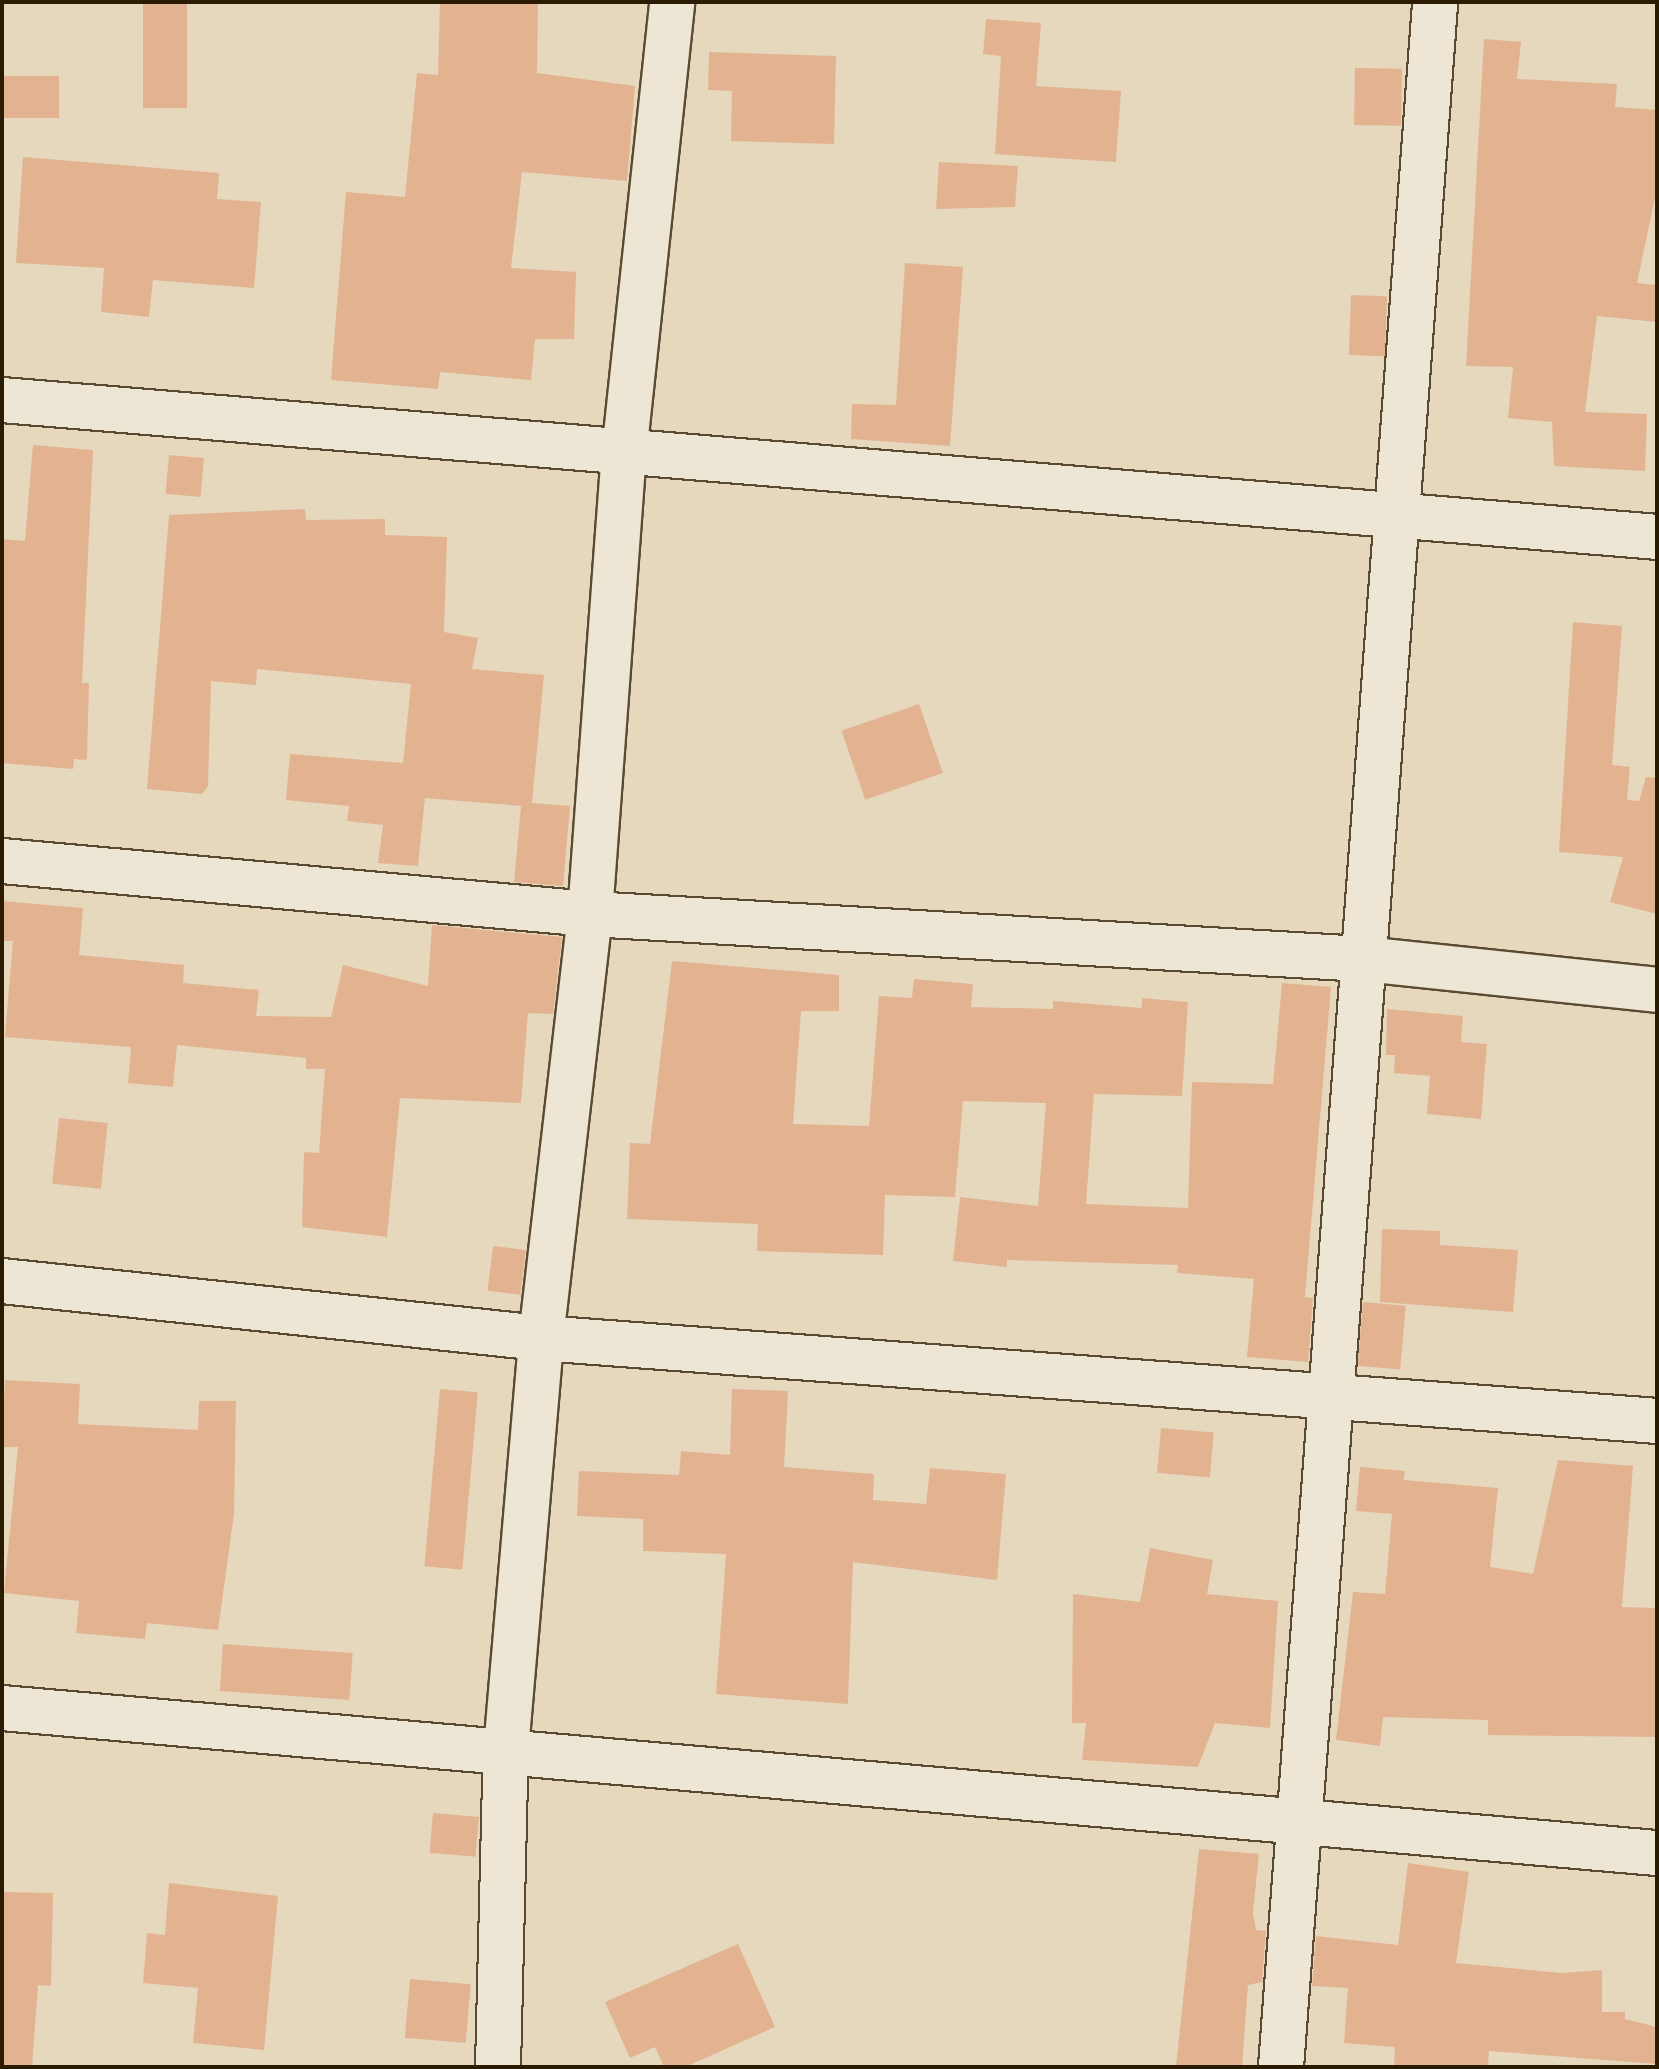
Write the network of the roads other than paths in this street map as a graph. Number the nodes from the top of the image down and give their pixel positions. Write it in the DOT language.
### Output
graph roads {
  1 [pos="672,2"];
  2 [pos="1435,2"];
  3 [pos="2,400"];
  4 [pos="624,454"];
  5 [pos="1392,513"];
  6 [pos="1657,537"];
  7 [pos="2,861"];
  8 [pos="590,914"];
  9 [pos="1363,959"];
  10 [pos="1657,990"];
  11 [pos="2,1281"];
  12 [pos="541,1338"];
  13 [pos="1334,1393"];
  14 [pos="1657,1421"];
  15 [pos="2,1708"];
  16 [pos="506,1750"];
  17 [pos="1301,1820"];
  18 [pos="1657,1853"];
  19 [pos="498,2067"];
  20 [pos="1281,2067"];
  1 -- 4 [label="street"];
  2 -- 5 [label="street"];
  3 -- 4 [label="street"];
  4 -- 5 [label="street"];
  4 -- 8 [label="street"];
  5 -- 6 [label="street"];
  5 -- 9 [label="street"];
  7 -- 8 [label="street"];
  8 -- 9 [label="street"];
  8 -- 12 [label="street"];
  9 -- 10 [label="street"];
  9 -- 13 [label="street"];
  11 -- 12 [label="street"];
  12 -- 13 [label="street"];
  12 -- 16 [label="street"];
  13 -- 14 [label="street"];
  13 -- 17 [label="street"];
  15 -- 16 [label="street"];
  16 -- 17 [label="street"];
  16 -- 19 [label="street"];
  17 -- 18 [label="street"];
  17 -- 20 [label="street"];
}
